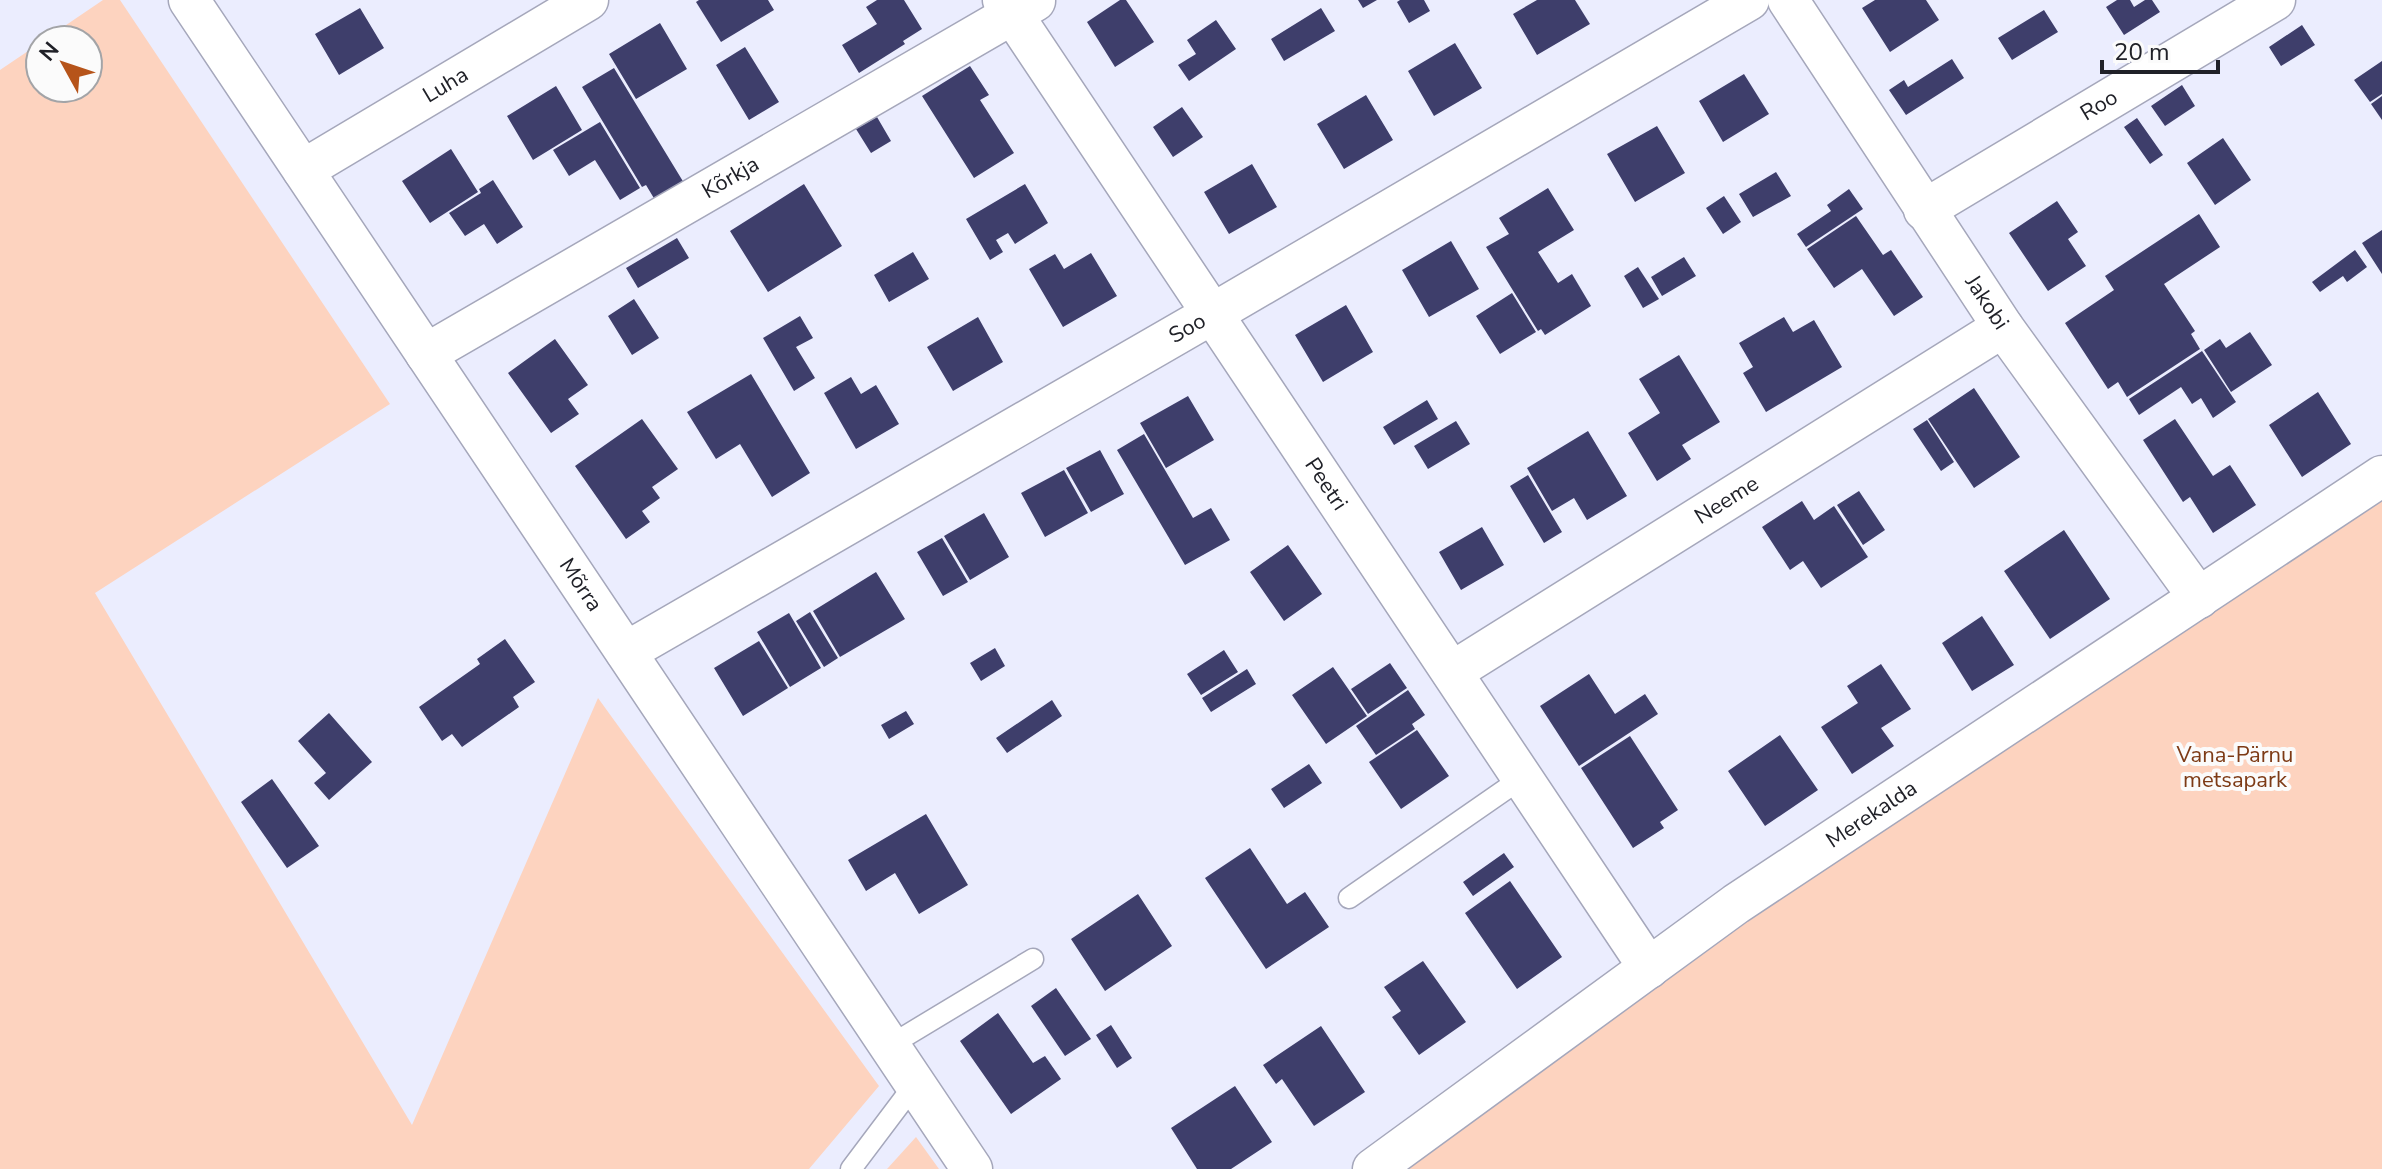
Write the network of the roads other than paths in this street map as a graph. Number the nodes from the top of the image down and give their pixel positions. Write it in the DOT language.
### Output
graph roads {
  1 [pos="189,0"];
  2 [pos="588,0"];
  3 [pos="1749,0"];
  4 [pos="1788,0"];
  5 [pos="2275,0"];
  6 [pos="1017,5"];
  7 [pos="303,170"];
  8 [pos="1924,210"];
  9 [pos="1212,314"];
  10 [pos="2003,327"];
  11 [pos="426,354"];
  12 [pos="2382,476"];
  13 [pos="2199,598"];
  14 [pos="626,652"];
  15 [pos="1452,672"];
  16 [pos="1522,778"];
  17 [pos="1349,898"];
  18 [pos="1033,959"];
  19 [pos="1649,968"];
  20 [pos="889,1046"];
  21 [pos="915,1084"];
  22 [pos="851,1169"];
  23 [pos="972,1169"];
  24 [pos="1373,1169"];
  1 -- 7 [label="street, Mõrra"];
  2 -- 7 [label="street, Luha"];
  3 -- 9 [label="street, Soo"];
  4 -- 8 [label="street, Jakobi"];
  5 -- 8 [label="street, Roo"];
  6 -- 9 [label="street, Peetri"];
  6 -- 11 [label="street, Kõrkja"];
  7 -- 11 [label="street, Mõrra"];
  8 -- 10 [label="street, Jakobi"];
  9 -- 14 [label="street, Soo"];
  9 -- 15 [label="street, Peetri"];
  10 -- 13 [label="street, Jakobi"];
  10 -- 15 [label="street, Neeme"];
  11 -- 14 [label="street, Mõrra"];
  12 -- 13 [label="street, Merekalda"];
  13 -- 19 [label="street, Merekalda"];
  14 -- 20 [label="street, Mõrra"];
  15 -- 16 [label="street, Peetri"];
  16 -- 17 [label="lane"];
  16 -- 19 [label="street, Peetri"];
  18 -- 20 [label="lane"];
  19 -- 24 [label="street, Merekalda"];
  20 -- 21 [label="street, Mõrra"];
  21 -- 22 [label="lane"];
  21 -- 23 [label="street, Mõrra"];
}
